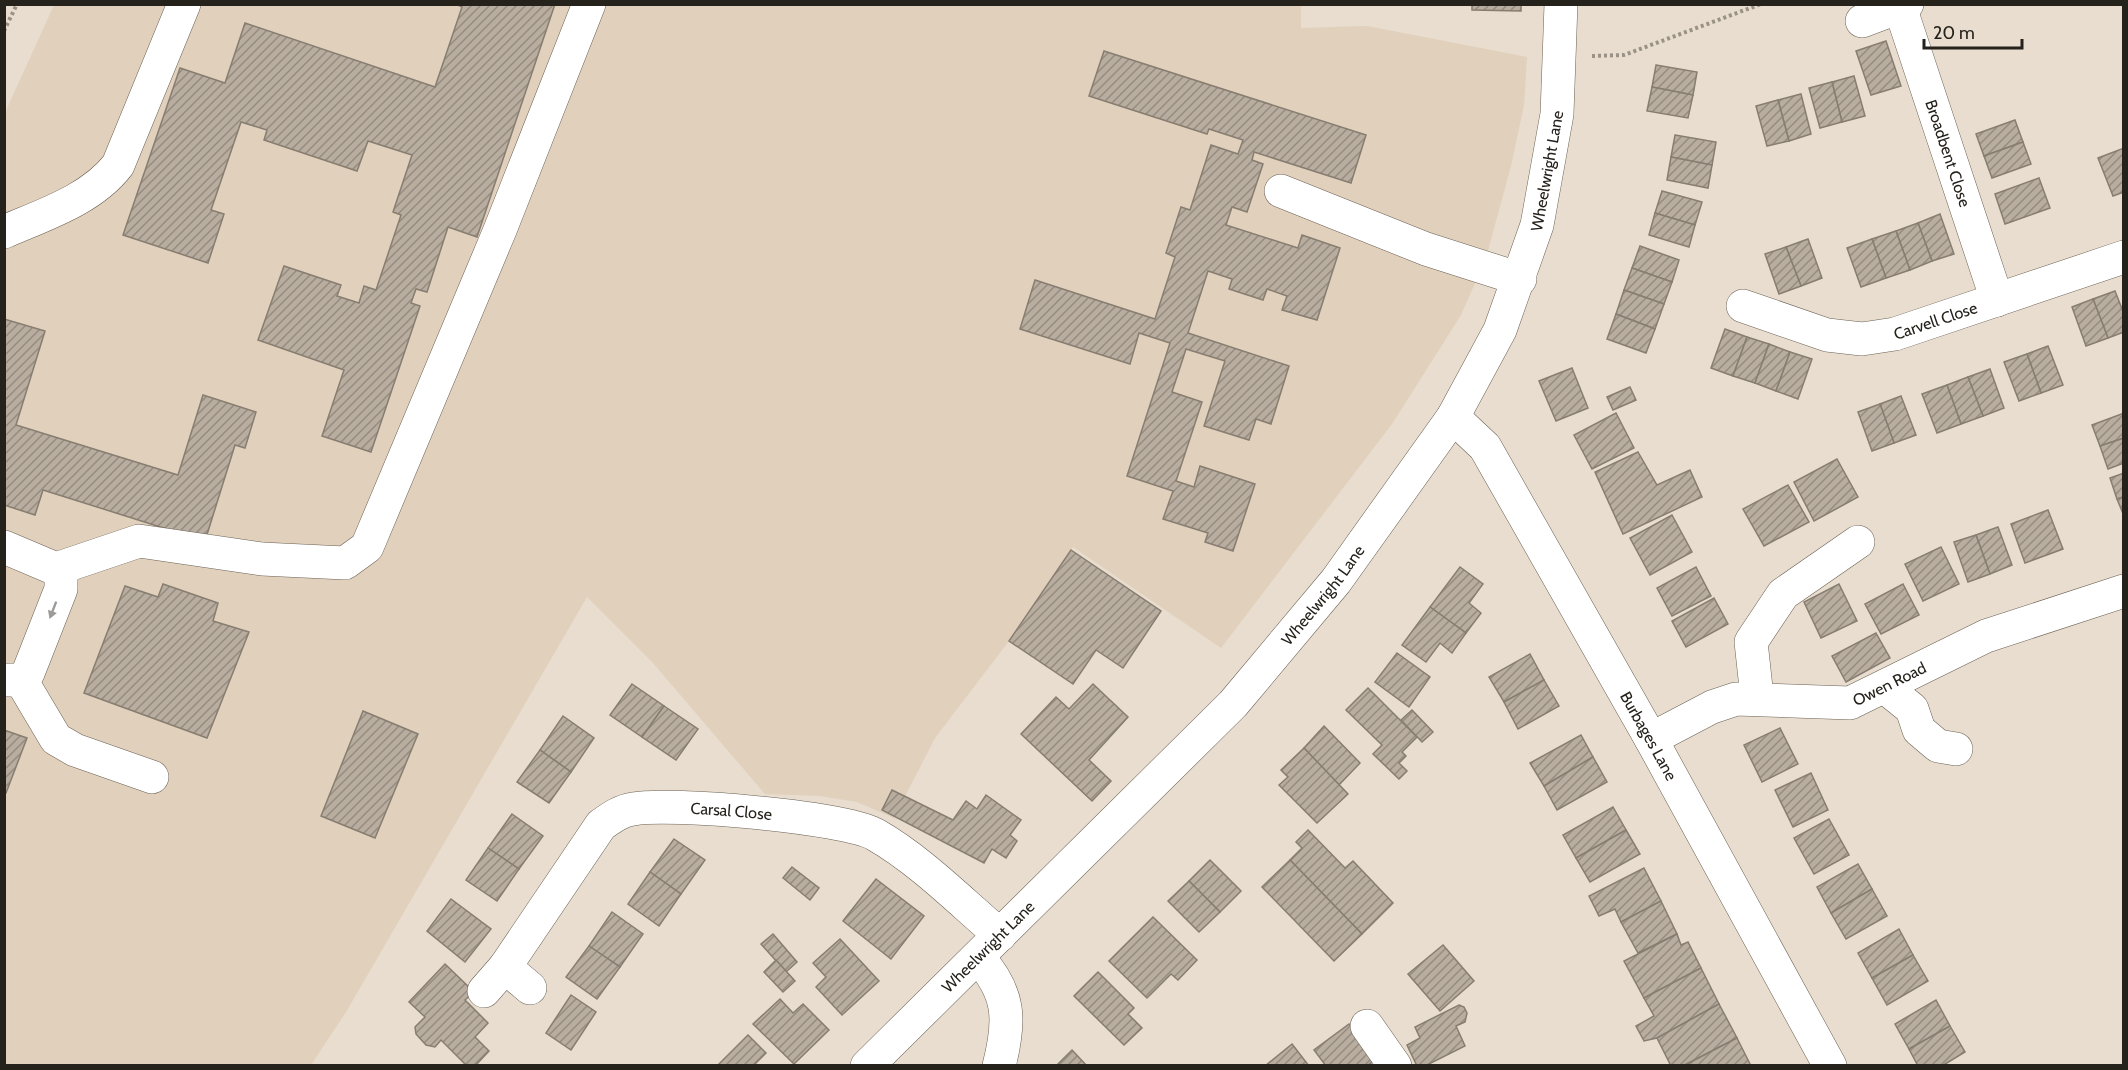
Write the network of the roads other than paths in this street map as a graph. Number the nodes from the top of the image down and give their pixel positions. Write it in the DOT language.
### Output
graph roads {
  1 [pos="184,4"];
  2 [pos="589,4"];
  3 [pos="1561,4"];
  4 [pos="1904,6"];
  5 [pos="1862,21"];
  6 [pos="1281,191"];
  7 [pos="4,232"];
  8 [pos="2124,257"];
  9 [pos="1520,279"];
  10 [pos="1997,300"];
  11 [pos="1743,306"];
  12 [pos="1453,417"];
  13 [pos="1858,542"];
  14 [pos="4,547"];
  15 [pos="57,569"];
  16 [pos="2124,591"];
  17 [pos="13,680"];
  18 [pos="1886,688"];
  19 [pos="1757,698"];
  20 [pos="1651,739"];
  21 [pos="1956,749"];
  22 [pos="152,777"];
  23 [pos="989,946"];
  24 [pos="530,988"];
  25 [pos="1367,1026"];
  26 [pos="867,1065"];
  27 [pos="999,1065"];
  28 [pos="1395,1065"];
  29 [pos="1830,1065"];
  1 -- 7 [label="street"];
  2 -- 15 [label="street"];
  3 -- 9 [label="street, Wheelwright Lane"];
  4 -- 5 [label="street, Broadbent Close"];
  4 -- 10 [label="street, Broadbent Close"];
  6 -- 9 [label="street"];
  8 -- 10 [label="street, Carvell Close"];
  9 -- 12 [label="street, Wheelwright Lane"];
  10 -- 11 [label="street, Carvell Close"];
  12 -- 20 [label="street, Burbages Lane"];
  12 -- 23 [label="street, Wheelwright Lane"];
  13 -- 19 [label="street"];
  14 -- 15 [label="street"];
  15 -- 17 [label="street, one-way"];
  16 -- 18 [label="street, Owen Road"];
  17 -- 22 [label="street"];
  18 -- 19 [label="street, Owen Road"];
  18 -- 21 [label="street"];
  19 -- 20 [label="street, Owen Road"];
  20 -- 29 [label="street, Burbages Lane"];
  23 -- 24 [label="street, Carsal Close"];
  23 -- 26 [label="street, Wheelwright Lane"];
  23 -- 27 [label="street, Carsal Close"];
  25 -- 28 [label="street"];
}
